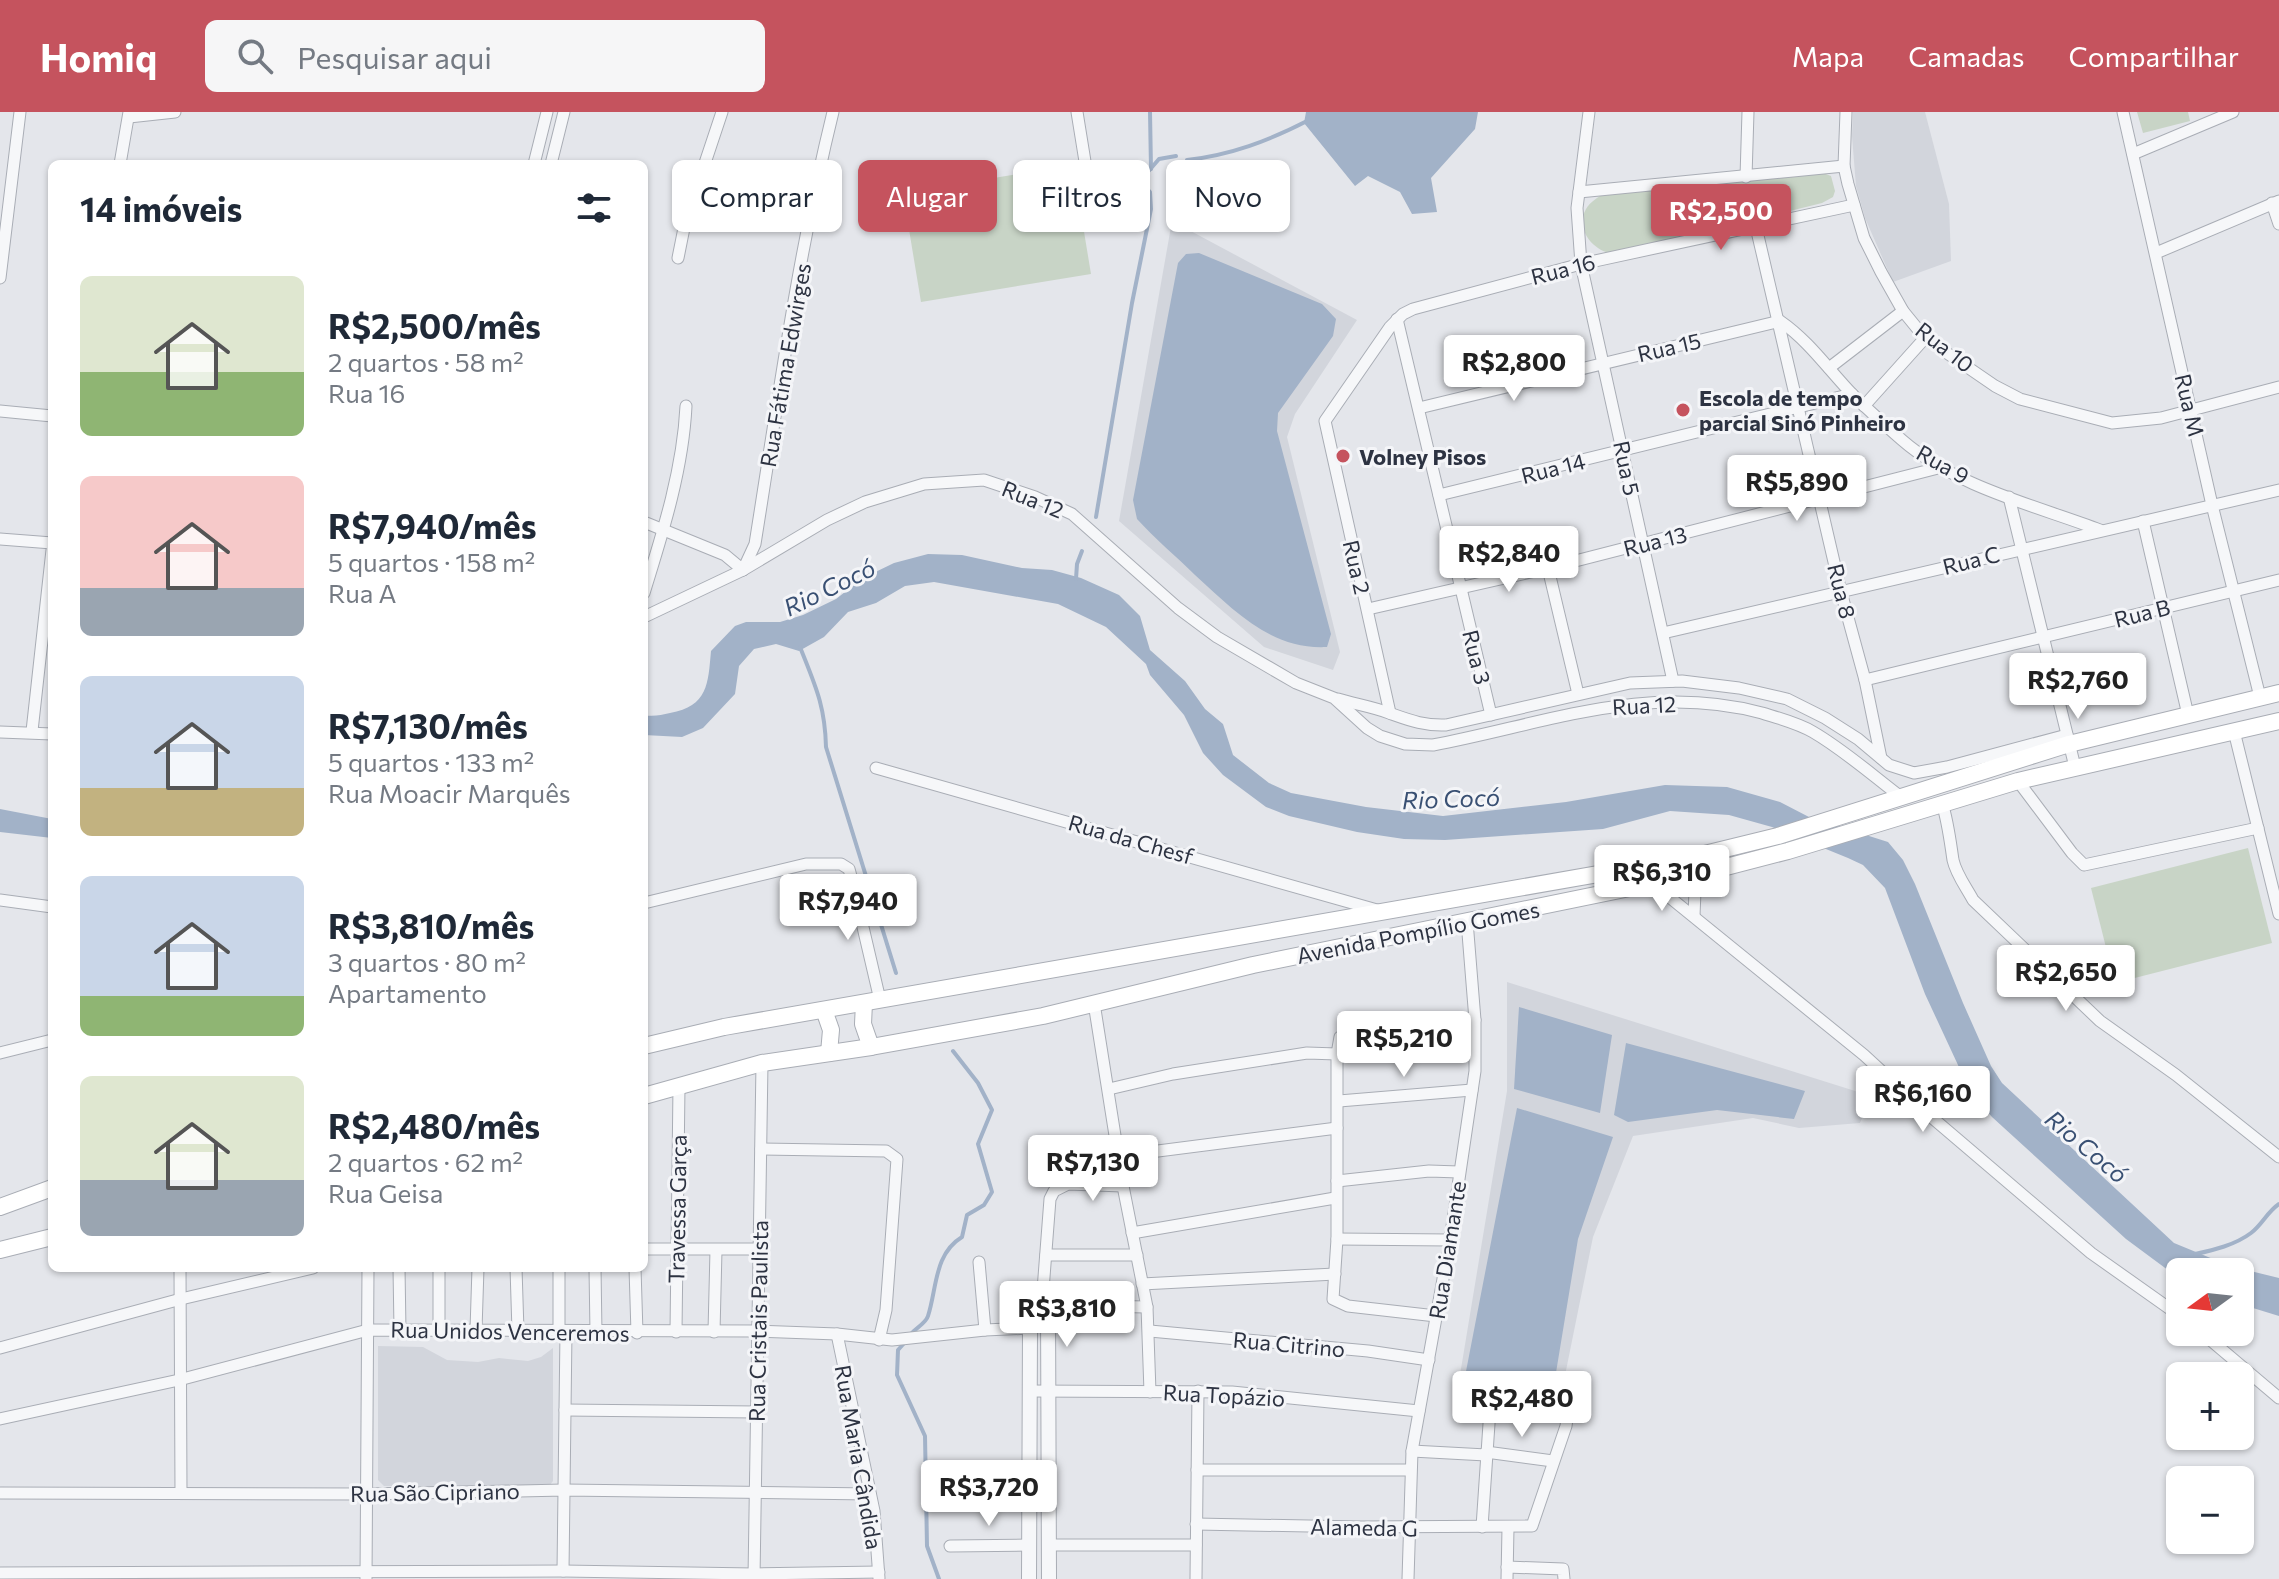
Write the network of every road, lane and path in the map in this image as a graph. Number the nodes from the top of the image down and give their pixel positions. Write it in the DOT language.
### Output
graph roads {
  1 [pos="20,112"];
  2 [pos="175,112"];
  3 [pos="547,112"];
  4 [pos="564,112"];
  5 [pos="722,112"];
  6 [pos="833,112"];
  7 [pos="1077,112"];
  8 [pos="1589,112"];
  9 [pos="1748,112"];
  10 [pos="1846,112"];
  11 [pos="2123,112"];
  12 [pos="2233,112"];
  13 [pos="129,114"];
  14 [pos="2214,116"];
  15 [pos="2133,154"];
  16 [pos="121,160"];
  17 [pos="535,160"];
  18 [pos="552,160"];
  19 [pos="1085,160"];
  20 [pos="1844,166"];
  21 [pos="1746,177"];
  22 [pos="1579,192"];
  23 [pos="2276,202"];
  24 [pos="1854,205"];
  25 [pos="2279,224"];
  26 [pos="1756,227"];
  27 [pos="2156,253"];
  28 [pos="678,258"];
  29 [pos="1581,264"];
  30 [pos="0,278"];
  31 [pos="1903,311"];
  32 [pos="1397,319"];
  33 [pos="1780,321"];
  34 [pos="1925,338"];
  35 [pos="1601,363"];
  36 [pos="1829,368"];
  37 [pos="2279,387"];
  38 [pos="1852,394"];
  39 [pos="686,406"];
  40 [pos="1864,406"];
  41 [pos="1419,408"];
  42 [pos="1799,409"];
  43 [pos="2191,409"];
  44 [pos="0,411"];
  45 [pos="48,416"];
  46 [pos="1624,451"];
  47 [pos="1942,467"];
  48 [pos="2279,490"];
  49 [pos="1439,495"];
  50 [pos="2009,497"];
  51 [pos="1819,500"];
  52 [pos="2212,505"];
  53 [pos="2143,521"];
  54 [pos="648,523"];
  55 [pos="665,528"];
  56 [pos="2100,530"];
  57 [pos="0,539"];
  58 [pos="48,543"];
  59 [pos="1642,544"];
  60 [pos="2021,548"];
  61 [pos="1548,568"];
  62 [pos="743,570"];
  63 [pos="2279,580"];
  64 [pos="648,581"];
  65 [pos="48,586"];
  66 [pos="1460,588"];
  67 [pos="2234,591"];
  68 [pos="1841,592"];
  69 [pos="2163,608"];
  70 [pos="1368,609"];
  71 [pos="648,615"];
  72 [pos="1663,633"];
  73 [pos="2042,639"];
  74 [pos="1865,680"];
  75 [pos="1673,681"];
  76 [pos="2279,693"];
  77 [pos="1578,694"];
  78 [pos="2260,697"];
  79 [pos="1334,698"];
  80 [pos="1390,713"];
  81 [pos="1491,715"];
  82 [pos="2188,715"];
  83 [pos="2279,721"];
  84 [pos="32,731"];
  85 [pos="2234,731"];
  86 [pos="0,732"];
  87 [pos="48,733"];
  88 [pos="2068,740"];
  89 [pos="1881,759"];
  90 [pos="2075,767"];
  91 [pos="876,768"];
  92 [pos="2018,781"];
  93 [pos="1896,798"];
  94 [pos="1942,803"];
  95 [pos="2258,828"];
  96 [pos="1703,873"];
  97 [pos="1652,883"];
  98 [pos="0,900"];
  99 [pos="648,902"];
  100 [pos="48,906"];
  101 [pos="1386,912"];
  102 [pos="2279,914"];
  103 [pos="1694,916"];
  104 [pos="1467,921"];
  105 [pos="872,1002"];
  106 [pos="1094,1003"];
  107 [pos="824,1010"];
  108 [pos="1475,1020"];
  109 [pos="48,1041"];
  110 [pos="648,1045"];
  111 [pos="871,1047"];
  112 [pos="0,1053"];
  113 [pos="829,1053"];
  114 [pos="1337,1054"];
  115 [pos="762,1063"];
  116 [pos="679,1086"];
  117 [pos="1109,1089"];
  118 [pos="1472,1090"];
  119 [pos="648,1095"];
  120 [pos="1339,1101"];
  121 [pos="1337,1128"];
  122 [pos="761,1149"];
  123 [pos="1119,1156"];
  124 [pos="2279,1157"];
  125 [pos="1459,1172"];
  126 [pos="1337,1181"];
  127 [pos="1123,1186"];
  128 [pos="48,1189"];
  129 [pos="1335,1198"];
  130 [pos="0,1207"];
  131 [pos="1132,1233"];
  132 [pos="48,1238"];
  133 [pos="1337,1239"];
  134 [pos="1450,1240"];
  135 [pos="648,1249"];
  136 [pos="759,1249"];
  137 [pos="0,1250"];
  138 [pos="676,1250"];
  139 [pos="716,1250"];
  140 [pos="1046,1255"];
  141 [pos="1137,1255"];
  142 [pos="979,1262"];
  143 [pos="180,1272"];
  144 [pos="296,1272"];
  145 [pos="368,1272"];
  146 [pos="399,1272"];
  147 [pos="439,1272"];
  148 [pos="478,1272"];
  149 [pos="516,1272"];
  150 [pos="559,1272"];
  151 [pos="595,1272"];
  152 [pos="635,1272"];
  153 [pos="1335,1274"];
  154 [pos="1142,1284"];
  155 [pos="1043,1290"];
  156 [pos="181,1299"];
  157 [pos="1041,1305"];
  158 [pos="2166,1306"];
  159 [pos="1147,1307"];
  160 [pos="1436,1316"];
  161 [pos="1030,1328"];
  162 [pos="368,1330"];
  163 [pos="400,1330"];
  164 [pos="439,1330"];
  165 [pos="476,1330"];
  166 [pos="985,1330"];
  167 [pos="518,1331"];
  168 [pos="562,1331"];
  169 [pos="758,1331"];
  170 [pos="1150,1331"];
  171 [pos="676,1332"];
  172 [pos="714,1332"];
  173 [pos="596,1333"];
  174 [pos="637,1333"];
  175 [pos="837,1334"];
  176 [pos="886,1340"];
  177 [pos="2218,1346"];
  178 [pos="0,1348"];
  179 [pos="1429,1360"];
  180 [pos="179,1380"];
  181 [pos="1029,1391"];
  182 [pos="1198,1391"];
  183 [pos="1150,1392"];
  184 [pos="1571,1392"];
  185 [pos="1047,1393"];
  186 [pos="2279,1398"];
  187 [pos="1490,1409"];
  188 [pos="565,1410"];
  189 [pos="1419,1411"];
  190 [pos="756,1412"];
  191 [pos="0,1419"];
  192 [pos="1412,1451"];
  193 [pos="1486,1453"];
  194 [pos="1553,1461"];
  195 [pos="1197,1470"];
  196 [pos="1410,1470"];
  197 [pos="564,1490"];
  198 [pos="944,1491"];
  199 [pos="1029,1491"];
  200 [pos="181,1492"];
  201 [pos="0,1493"];
  202 [pos="366,1494"];
  203 [pos="755,1494"];
  204 [pos="870,1494"];
  205 [pos="1196,1524"];
  206 [pos="1409,1527"];
  207 [pos="1482,1527"];
  208 [pos="1508,1528"];
  209 [pos="1029,1545"];
  210 [pos="1050,1545"];
  211 [pos="1196,1545"];
  212 [pos="950,1546"];
  213 [pos="563,1571"];
  214 [pos="0,1573"];
  215 [pos="1507,1573"];
  216 [pos="1563,1574"];
  217 [pos="366,1576"];
  218 [pos="754,1576"];
  219 [pos="879,1576"];
  220 [pos="1029,1579"];
  221 [pos="1049,1579"];
  222 [pos="1196,1579"];
  223 [pos="1408,1579"];
  1 -- 30 [label="street"];
  2 -- 13 [label="street"];
  3 -- 17 [label="street"];
  4 -- 18 [label="street"];
  5 -- 28 [label="street"];
  6 -- 62 [label="street, Rua Fátima Edwirges"];
  7 -- 19 [label="street"];
  8 -- 22 [label="street, Rua 5"];
  9 -- 21 [label="street"];
  10 -- 20 [label="street, Rua 10"];
  11 -- 15 [label="street, Rua M"];
  12 -- 14 [label="street"];
  13 -- 16 [label="street"];
  14 -- 15 [label="street"];
  15 -- 27 [label="street, Rua M"];
  20 -- 21 [label="street"];
  20 -- 24 [label="street, Rua 10"];
  21 -- 22 [label="street"];
  22 -- 29 [label="street, Rua 5"];
  23 -- 25 [label="street"];
  23 -- 27 [label="street"];
  24 -- 26 [label="street, Rua 16"];
  24 -- 31 [label="street, Rua 10"];
  26 -- 29 [label="street, Rua 16"];
  26 -- 33 [label="street, Rua 8"];
  27 -- 43 [label="street, Rua M"];
  29 -- 32 [label="street, Rua 16"];
  29 -- 35 [label="street, Rua 5"];
  31 -- 34 [label="street, Rua 10"];
  31 -- 36 [label="street"];
  32 -- 41 [label="street, Rua 3"];
  32 -- 70 [label="street, Rua 2"];
  33 -- 35 [label="street, Rua 15"];
  33 -- 36 [label="street, Rua 9"];
  33 -- 42 [label="street, Rua 8"];
  34 -- 40 [label="street"];
  34 -- 43 [label="street, Rua 10"];
  35 -- 41 [label="street, Rua 15"];
  35 -- 46 [label="street, Rua 5"];
  36 -- 38 [label="street, Rua 9"];
  37 -- 43 [label="street, Rua 10"];
  38 -- 40 [label="street, Rua 9"];
  38 -- 42 [label="street, Rua 14"];
  39 -- 55 [label="street"];
  40 -- 47 [label="street, Rua 9"];
  41 -- 49 [label="street, Rua 3"];
  42 -- 46 [label="street, Rua 14"];
  42 -- 51 [label="street, Rua 8"];
  43 -- 52 [label="street, Rua M"];
  44 -- 45 [label="street"];
  46 -- 49 [label="street, Rua 14"];
  46 -- 59 [label="street, Rua 5"];
  47 -- 50 [label="street, Rua 9"];
  47 -- 51 [label="street, Rua 13"];
  48 -- 52 [label="street, Rua C"];
  49 -- 66 [label="street, Rua 3"];
  50 -- 56 [label="street, Rua 9"];
  50 -- 60 [label="street"];
  51 -- 59 [label="street, Rua 13"];
  51 -- 68 [label="street, Rua 8"];
  52 -- 53 [label="street, Rua C"];
  52 -- 67 [label="street, Rua M"];
  53 -- 56 [label="street, Rua C"];
  53 -- 69 [label="street"];
  54 -- 55 [label="street"];
  55 -- 62 [label="street"];
  55 -- 64 [label="street"];
  56 -- 60 [label="street, Rua C"];
  57 -- 58 [label="street"];
  59 -- 61 [label="street, Rua 13"];
  59 -- 72 [label="street, Rua 5"];
  60 -- 68 [label="street, Rua C"];
  60 -- 73 [label="street"];
  61 -- 66 [label="street, Rua 13"];
  61 -- 77 [label="street"];
  62 -- 71 [label="street, Rua 12"];
  62 -- 79 [label="street, Rua 12"];
  63 -- 67 [label="street, Rua B"];
  65 -- 84 [label="street"];
  66 -- 70 [label="street, Rua 13"];
  66 -- 81 [label="street, Rua 3"];
  67 -- 69 [label="street, Rua B"];
  67 -- 78 [label="street, Rua M"];
  68 -- 72 [label="street, Rua C"];
  68 -- 74 [label="street, Rua 8"];
  69 -- 73 [label="street, Rua B"];
  69 -- 82 [label="street"];
  70 -- 80 [label="street, Rua 2"];
  72 -- 75 [label="street, Rua 5"];
  73 -- 74 [label="street, Rua B"];
  73 -- 88 [label="street"];
  74 -- 89 [label="street, Rua 8"];
  75 -- 77 [label="street, Rua 12"];
  75 -- 89 [label="street, Rua 12"];
  76 -- 78 [label="main road, Avenida Pompílio Gomes"];
  77 -- 81 [label="street, Rua 12"];
  78 -- 82 [label="main road, Avenida Pompílio Gomes"];
  79 -- 80 [label="street, Rua 12"];
  79 -- 93 [label="street, Rua 12"];
  80 -- 81 [label="street, Rua 12"];
  82 -- 88 [label="main road, Avenida Pompílio Gomes"];
  83 -- 85 [label="main road, Avenida Pompílio Gomes"];
  84 -- 86 [label="street"];
  84 -- 87 [label="street"];
  85 -- 90 [label="main road, Avenida Pompílio Gomes"];
  85 -- 95 [label="street"];
  88 -- 89 [label="street, Rua 12"];
  88 -- 90 [label="street"];
  88 -- 93 [label="main road, Avenida Pompílio Gomes"];
  90 -- 92 [label="main road, Avenida Pompílio Gomes"];
  91 -- 101 [label="street, Rua da Chesf"];
  92 -- 94 [label="main road, Avenida Pompílio Gomes"];
  92 -- 95 [label="street"];
  93 -- 101 [label="main road, Avenida Pompílio Gomes"];
  94 -- 96 [label="main road, Avenida Pompílio Gomes"];
  94 -- 124 [label="street"];
  95 -- 102 [label="street"];
  96 -- 97 [label="main road, Avenida Pompílio Gomes"];
  96 -- 103 [label="street"];
  97 -- 103 [label="street"];
  97 -- 104 [label="main road, Avenida Pompílio Gomes"];
  98 -- 100 [label="street"];
  99 -- 105 [label="street"];
  101 -- 105 [label="main road, Avenida Pompílio Gomes"];
  103 -- 158 [label="street"];
  104 -- 106 [label="main road, Avenida Pompílio Gomes"];
  104 -- 108 [label="street, Rua Diamante"];
  105 -- 107 [label="main road, Avenida Pompílio Gomes"];
  105 -- 111 [label="main road"];
  106 -- 111 [label="main road, Avenida Pompílio Gomes"];
  106 -- 117 [label="street"];
  107 -- 110 [label="main road, Avenida Pompílio Gomes"];
  107 -- 113 [label="main road"];
  108 -- 114 [label="street"];
  108 -- 118 [label="street, Rua Diamante"];
  109 -- 112 [label="street"];
  111 -- 113 [label="main road, Avenida Pompílio Gomes"];
  113 -- 115 [label="main road, Avenida Pompílio Gomes"];
  114 -- 117 [label="street"];
  114 -- 120 [label="street"];
  115 -- 116 [label="main road, Avenida Pompílio Gomes"];
  115 -- 122 [label="street, Rua Cristais Paulista"];
  116 -- 119 [label="main road, Avenida Pompílio Gomes"];
  116 -- 138 [label="street, Travessa Garça"];
  117 -- 123 [label="street"];
  118 -- 120 [label="street"];
  118 -- 125 [label="street, Rua Diamante"];
  120 -- 121 [label="street"];
  121 -- 123 [label="street"];
  121 -- 126 [label="street"];
  122 -- 136 [label="street, Rua Cristais Paulista"];
  122 -- 176 [label="street"];
  123 -- 127 [label="street"];
  125 -- 126 [label="street"];
  125 -- 134 [label="street, Rua Diamante"];
  126 -- 129 [label="street"];
  127 -- 131 [label="street"];
  127 -- 140 [label="street"];
  128 -- 130 [label="main road"];
  129 -- 131 [label="street"];
  129 -- 133 [label="street"];
  131 -- 141 [label="street"];
  132 -- 137 [label="main road"];
  133 -- 134 [label="street"];
  133 -- 153 [label="street"];
  134 -- 160 [label="street, Rua Diamante"];
  135 -- 138 [label="street"];
  136 -- 139 [label="street"];
  136 -- 169 [label="street, Rua Cristais Paulista"];
  138 -- 139 [label="street"];
  138 -- 171 [label="street, Travessa Garça"];
  139 -- 172 [label="street"];
  140 -- 141 [label="street"];
  140 -- 155 [label="street"];
  141 -- 154 [label="street"];
  142 -- 166 [label="street"];
  143 -- 156 [label="street"];
  144 -- 156 [label="street"];
  145 -- 162 [label="street"];
  146 -- 163 [label="street"];
  147 -- 164 [label="street"];
  148 -- 165 [label="street"];
  149 -- 167 [label="street"];
  150 -- 168 [label="street"];
  151 -- 173 [label="street"];
  152 -- 174 [label="street"];
  153 -- 154 [label="street"];
  153 -- 160 [label="street"];
  154 -- 159 [label="street"];
  155 -- 157 [label="street"];
  156 -- 178 [label="street"];
  156 -- 180 [label="street"];
  157 -- 159 [label="street"];
  157 -- 161 [label="street"];
  157 -- 185 [label="street"];
  159 -- 170 [label="street"];
  160 -- 179 [label="street, Rua Diamante"];
  161 -- 166 [label="street, Rua Unidos Venceremos"];
  161 -- 181 [label="street"];
  162 -- 163 [label="street, Rua Unidos Venceremos"];
  162 -- 180 [label="street, Rua Unidos Venceremos"];
  162 -- 202 [label="street"];
  163 -- 164 [label="street, Rua Unidos Venceremos"];
  164 -- 165 [label="street, Rua Unidos Venceremos"];
  165 -- 167 [label="street, Rua Unidos Venceremos"];
  166 -- 176 [label="street, Rua Unidos Venceremos"];
  167 -- 168 [label="street, Rua Unidos Venceremos"];
  168 -- 173 [label="street, Rua Unidos Venceremos"];
  168 -- 188 [label="street"];
  169 -- 172 [label="street, Rua Unidos Venceremos"];
  169 -- 175 [label="street, Rua Unidos Venceremos"];
  169 -- 190 [label="street, Rua Cristais Paulista"];
  170 -- 179 [label="street, Rua Citrino"];
  170 -- 183 [label="street"];
  171 -- 172 [label="street, Rua Unidos Venceremos"];
  171 -- 174 [label="street, Rua Unidos Venceremos"];
  173 -- 174 [label="street, Rua Unidos Venceremos"];
  175 -- 176 [label="street, Rua Unidos Venceremos"];
  175 -- 204 [label="street, Rua Maria Cândida"];
  177 -- 186 [label="street"];
  179 -- 189 [label="street, Rua Diamante"];
  180 -- 191 [label="street, Rua Unidos Venceremos"];
  180 -- 200 [label="street"];
  181 -- 185 [label="street, Rua Topázio"];
  181 -- 199 [label="street"];
  182 -- 183 [label="street, Rua Topázio"];
  182 -- 189 [label="street, Rua Topázio"];
  182 -- 195 [label="street"];
  183 -- 185 [label="street, Rua Topázio"];
  184 -- 194 [label="street"];
  185 -- 210 [label="street"];
  187 -- 193 [label="street"];
  188 -- 190 [label="street"];
  188 -- 197 [label="street"];
  189 -- 192 [label="street, Rua Diamante"];
  190 -- 203 [label="street, Rua Cristais Paulista"];
  192 -- 193 [label="street"];
  192 -- 196 [label="street, Rua Diamante"];
  193 -- 194 [label="street"];
  193 -- 207 [label="street"];
  194 -- 208 [label="street, Alameda G"];
  195 -- 196 [label="street"];
  195 -- 205 [label="street"];
  196 -- 206 [label="street, Rua Diamante"];
  197 -- 202 [label="street, Rua São Cipriano"];
  197 -- 203 [label="street, Rua São Cipriano"];
  197 -- 213 [label="street"];
  198 -- 199 [label="street"];
  199 -- 209 [label="street"];
  200 -- 201 [label="street, Rua São Cipriano"];
  200 -- 202 [label="street, Rua São Cipriano"];
  202 -- 217 [label="street"];
  203 -- 204 [label="street, Rua São Cipriano"];
  203 -- 218 [label="street, Rua Cristais Paulista"];
  204 -- 219 [label="street, Rua Maria Cândida"];
  205 -- 206 [label="street, Alameda G"];
  205 -- 211 [label="street"];
  206 -- 207 [label="street, Alameda G"];
  206 -- 223 [label="street, Rua Diamante"];
  207 -- 208 [label="street, Alameda G"];
  208 -- 215 [label="street"];
  209 -- 212 [label="street"];
  209 -- 220 [label="street"];
  210 -- 211 [label="street"];
  210 -- 221 [label="street"];
  211 -- 222 [label="street"];
  213 -- 217 [label="street"];
  213 -- 218 [label="street"];
  214 -- 217 [label="street"];
  215 -- 216 [label="street"];
  218 -- 219 [label="street"];
}
